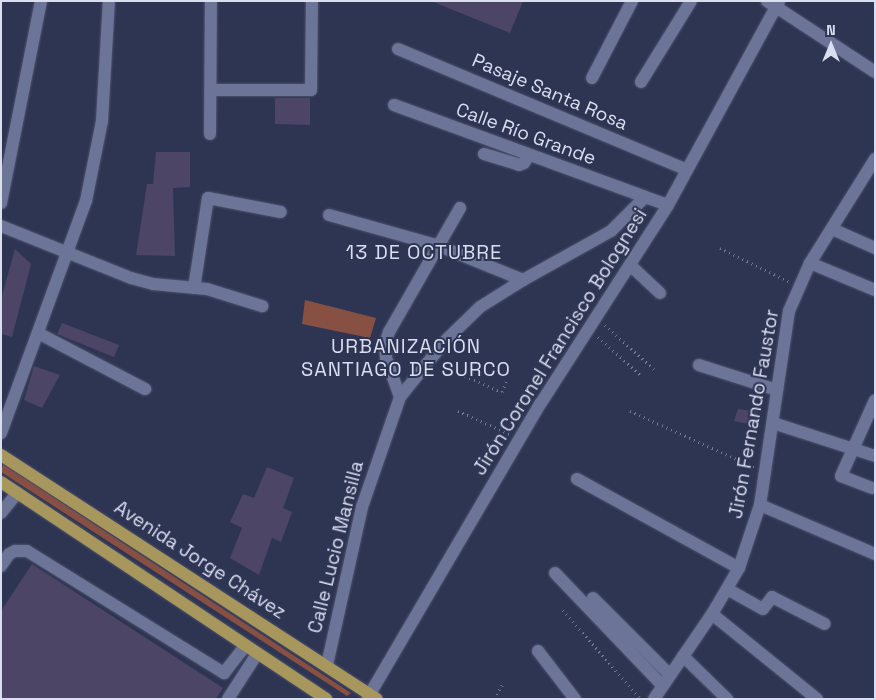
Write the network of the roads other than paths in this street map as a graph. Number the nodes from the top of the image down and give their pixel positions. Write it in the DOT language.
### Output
graph roads {
  1 [pos="41,1"];
  2 [pos="109,1"];
  3 [pos="211,1"];
  4 [pos="312,1"];
  5 [pos="632,1"];
  6 [pos="691,1"];
  7 [pos="774,3"];
  8 [pos="398,49"];
  9 [pos="875,72"];
  10 [pos="592,78"];
  11 [pos="641,82"];
  12 [pos="211,90"];
  13 [pos="394,105"];
  14 [pos="210,134"];
  15 [pos="484,154"];
  16 [pos="528,154"];
  17 [pos="875,159"];
  18 [pos="687,170"];
  19 [pos="644,197"];
  20 [pos="1,203"];
  21 [pos="668,205"];
  22 [pos="460,208"];
  23 [pos="281,212"];
  24 [pos="329,214"];
  25 [pos="1,226"];
  26 [pos="832,229"];
  27 [pos="439,246"];
  28 [pos="875,248"];
  29 [pos="67,251"];
  30 [pos="810,263"];
  31 [pos="630,265"];
  32 [pos="523,280"];
  33 [pos="194,288"];
  34 [pos="875,290"];
  35 [pos="660,293"];
  36 [pos="262,306"];
  37 [pos="38,333"];
  38 [pos="699,365"];
  39 [pos="145,389"];
  40 [pos="778,390"];
  41 [pos="400,397"];
  42 [pos="875,400"];
  43 [pos="773,423"];
  44 [pos="1,433"];
  45 [pos="852,448"];
  46 [pos="1,455"];
  47 [pos="875,456"];
  48 [pos="577,479"];
  49 [pos="1,482"];
  50 [pos="872,488"];
  51 [pos="17,492"];
  52 [pos="760,505"];
  53 [pos="1,513"];
  54 [pos="5,552"];
  55 [pos="875,554"];
  56 [pos="1,566"];
  57 [pos="739,568"];
  58 [pos="555,573"];
  59 [pos="727,589"];
  60 [pos="593,598"];
  61 [pos="712,614"];
  62 [pos="826,624"];
  63 [pos="245,646"];
  64 [pos="538,650"];
  65 [pos="257,654"];
  66 [pos="683,656"];
  67 [pos="327,665"];
  68 [pos="666,681"];
  69 [pos="371,697"];
  70 [pos="228,699"];
  71 [pos="326,699"];
  72 [pos="575,699"];
  73 [pos="654,699"];
  74 [pos="727,699"];
  75 [pos="817,699"];
  1 -- 20 [label="street"];
  2 -- 29 [label="street"];
  3 -- 12 [label="street"];
  4 -- 12 [label="street"];
  5 -- 10 [label="street"];
  6 -- 11 [label="street"];
  7 -- 9 [label="street"];
  7 -- 18 [label="street, Jirón Coronel Francisco Bolognesi"];
  8 -- 18 [label="street, Pasaje Santa Rosa"];
  12 -- 14 [label="street"];
  13 -- 16 [label="street, Calle Río Grande"];
  15 -- 16 [label="street"];
  16 -- 19 [label="street, Calle Río Grande"];
  17 -- 26 [label="street, Jirón Fernando Faustor"];
  18 -- 21 [label="street, Jirón Coronel Francisco Bolognesi"];
  19 -- 21 [label="street"];
  19 -- 32 [label="street, Calle Lucio Mansilla"];
  21 -- 31 [label="street, Jirón Coronel Francisco Bolognesi"];
  22 -- 27 [label="street"];
  23 -- 33 [label="street"];
  24 -- 27 [label="street"];
  25 -- 29 [label="street"];
  26 -- 28 [label="street"];
  26 -- 30 [label="street, Jirón Fernando Faustor"];
  27 -- 32 [label="street"];
  27 -- 41 [label="street"];
  29 -- 33 [label="street"];
  29 -- 37 [label="street"];
  30 -- 34 [label="street"];
  30 -- 40 [label="street, Jirón Fernando Faustor"];
  31 -- 35 [label="street"];
  31 -- 69 [label="street, Jirón Coronel Francisco Bolognesi"];
  32 -- 41 [label="street, Calle Lucio Mansilla"];
  33 -- 36 [label="street"];
  37 -- 39 [label="street"];
  37 -- 44 [label="street"];
  38 -- 40 [label="street"];
  40 -- 43 [label="street, Jirón Fernando Faustor"];
  41 -- 67 [label="street, Calle Lucio Mansilla"];
  42 -- 45 [label="street"];
  43 -- 45 [label="street"];
  43 -- 52 [label="street, Jirón Fernando Faustor"];
  45 -- 47 [label="street"];
  45 -- 50 [label="street"];
  46 -- 67 [label="main road, Avenida Jorge Chávez"];
  48 -- 57 [label="street"];
  49 -- 51 [label="main road"];
  51 -- 53 [label="street"];
  51 -- 63 [label="main road"];
  52 -- 55 [label="street"];
  52 -- 57 [label="street, Jirón Fernando Faustor"];
  54 -- 56 [label="street"];
  54 -- 63 [label="street"];
  57 -- 59 [label="street, Jirón Fernando Faustor"];
  58 -- 68 [label="street"];
  59 -- 61 [label="street, Jirón Fernando Faustor"];
  59 -- 62 [label="street"];
  60 -- 68 [label="street"];
  61 -- 66 [label="street, Jirón Fernando Faustor"];
  61 -- 75 [label="street"];
  63 -- 65 [label="main road"];
  64 -- 72 [label="street"];
  65 -- 70 [label="street"];
  65 -- 71 [label="main road"];
  66 -- 68 [label="street, Jirón Fernando Faustor"];
  66 -- 74 [label="street"];
  67 -- 69 [label="main road, Avenida Jorge Chávez"];
  68 -- 73 [label="street, Jirón Fernando Faustor"];
}
